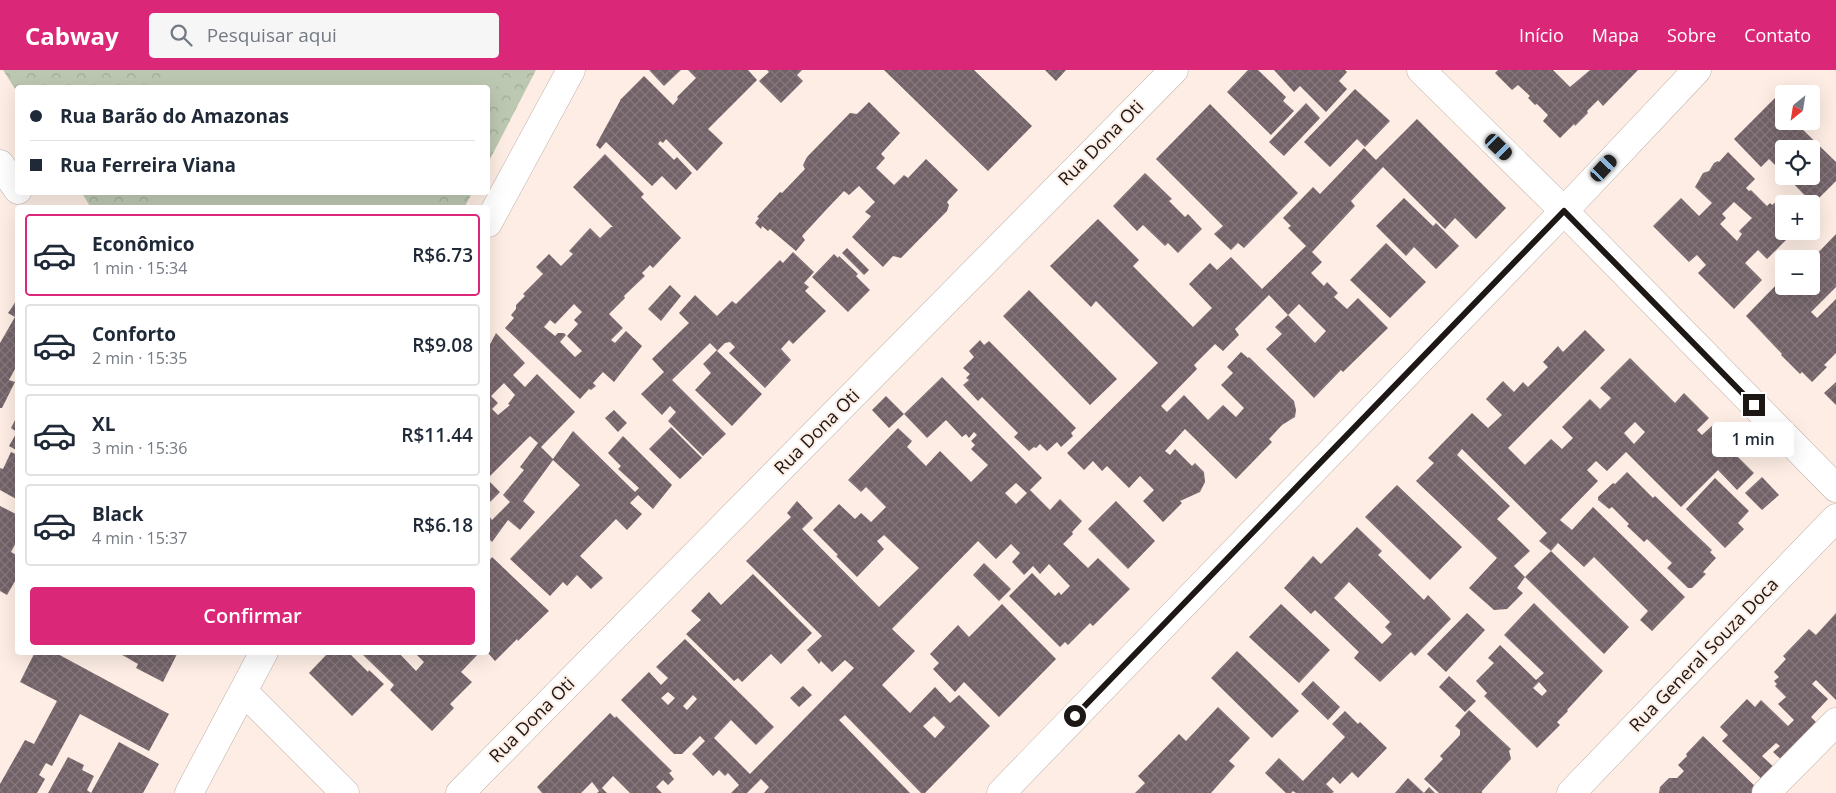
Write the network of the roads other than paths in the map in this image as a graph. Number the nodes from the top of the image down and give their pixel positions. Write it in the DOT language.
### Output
graph roads {
  1 [pos="571,70"];
  2 [pos="1174,70"];
  3 [pos="1422,70"];
  4 [pos="1697,70"];
  5 [pos="0,164"];
  6 [pos="15,186"];
  7 [pos="1564,211"];
  8 [pos="490,219"];
  9 [pos="1836,488"];
  10 [pos="1836,518"];
  11 [pos="262,655"];
  12 [pos="244,692"];
  13 [pos="1836,722"];
  14 [pos="1007,791"];
  15 [pos="189,793"];
  16 [pos="345,793"];
  17 [pos="460,793"];
  18 [pos="1571,793"];
  19 [pos="1766,793"];
  1 -- 8 [label="street"];
  2 -- 17 [label="street, Rua Dona Oti"];
  3 -- 7 [label="street"];
  4 -- 7 [label="street"];
  5 -- 6 [label="street"];
  7 -- 9 [label="street"];
  7 -- 14 [label="street"];
  10 -- 18 [label="street, Rua General Souza Doca"];
  11 -- 12 [label="street"];
  12 -- 15 [label="street"];
  12 -- 16 [label="street"];
  13 -- 19 [label="street"];
}
